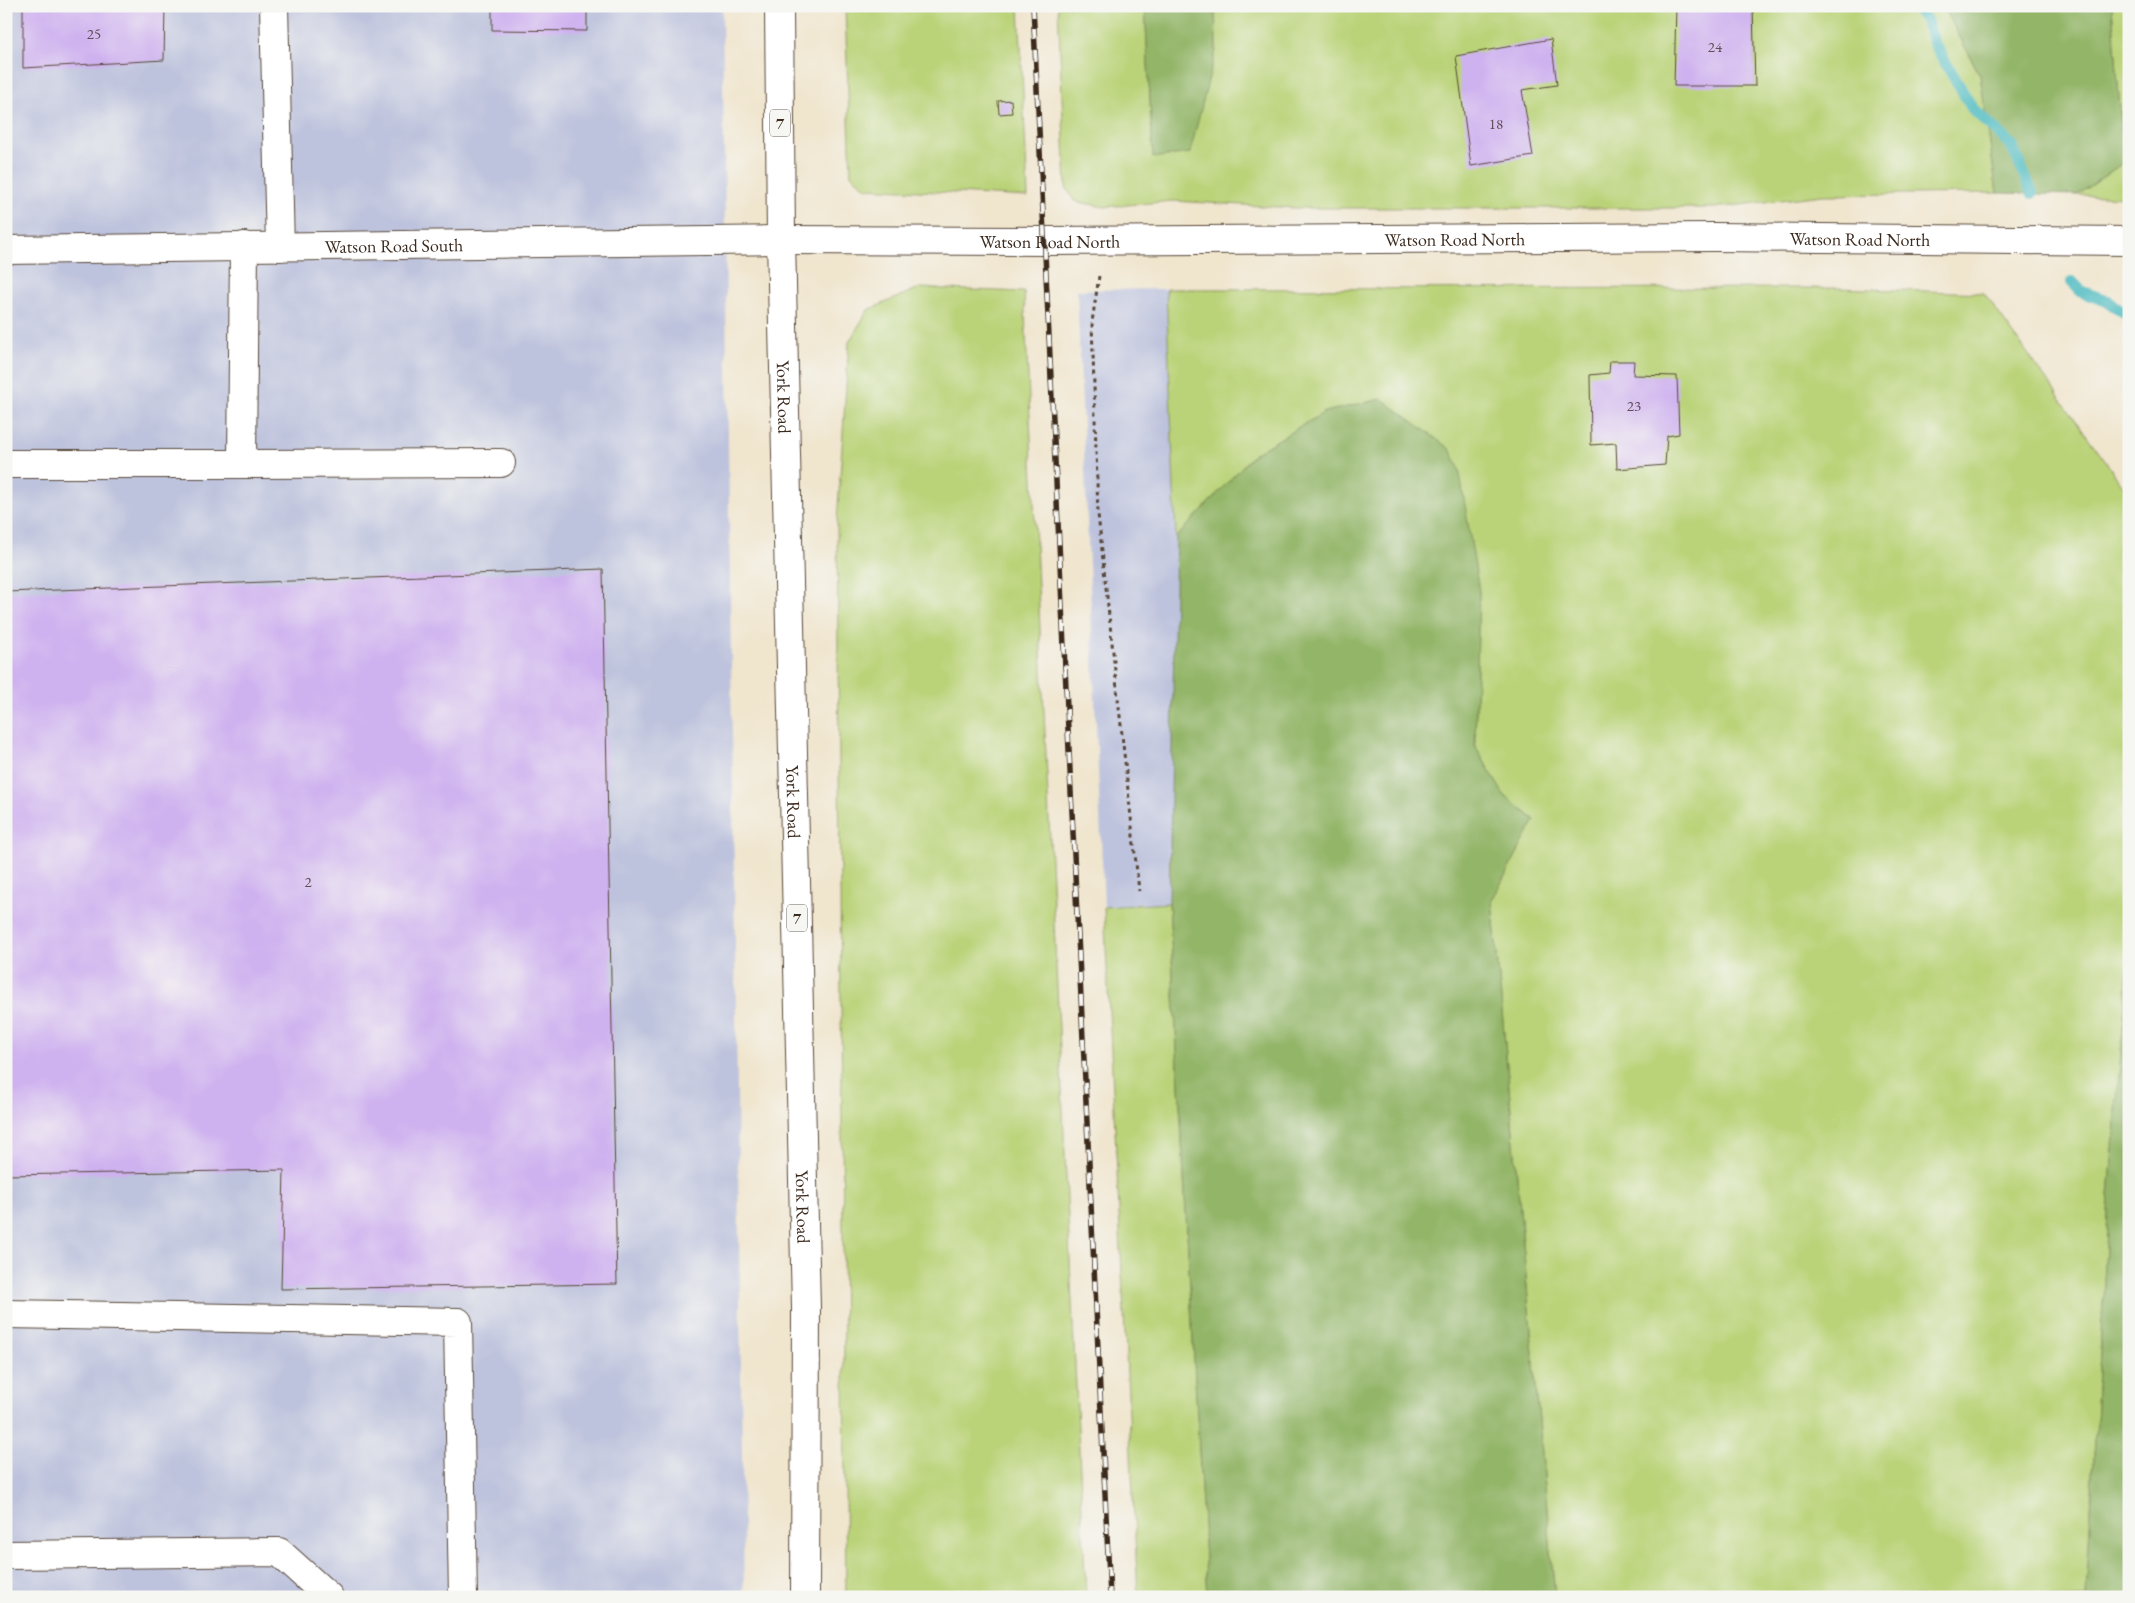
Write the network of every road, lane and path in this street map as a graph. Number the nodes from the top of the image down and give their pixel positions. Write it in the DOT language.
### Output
graph roads {
  1 [pos="274,6"];
  2 [pos="779,6"];
  3 [pos="781,240"];
  4 [pos="1104,241"];
  5 [pos="2129,241"];
  6 [pos="244,246"];
  7 [pos="280,248"];
  8 [pos="6,250"];
  9 [pos="501,463"];
  10 [pos="6,464"];
  11 [pos="242,464"];
  12 [pos="1139,891"];
  13 [pos="6,1314"];
  14 [pos="6,1555"];
  15 [pos="329,1597"];
  16 [pos="462,1597"];
  17 [pos="805,1597"];
  1 -- 7 [label="street"];
  2 -- 3 [label="street, York Road / 7"];
  3 -- 4 [label="street, Watson Road North"];
  3 -- 7 [label="street, Watson Road South"];
  3 -- 17 [label="street, York Road / 7"];
  4 -- 5 [label="street, Watson Road North"];
  4 -- 12 [label="path"];
  6 -- 7 [label="street, Watson Road South"];
  6 -- 8 [label="street, Watson Road South"];
  6 -- 11 [label="street"];
  9 -- 11 [label="street"];
  10 -- 11 [label="street"];
  13 -- 16 [label="street"];
  14 -- 15 [label="street"];
}
